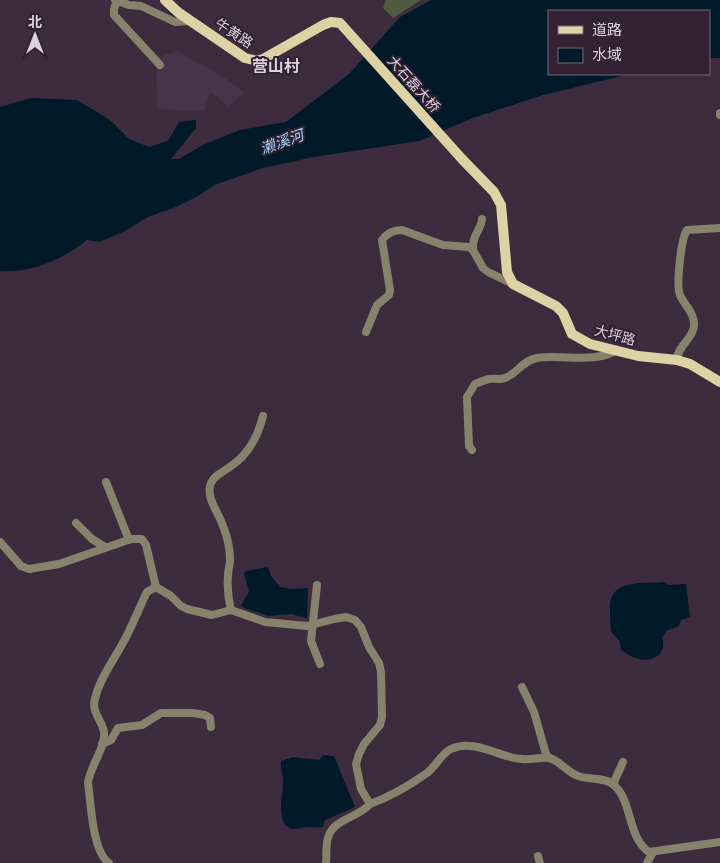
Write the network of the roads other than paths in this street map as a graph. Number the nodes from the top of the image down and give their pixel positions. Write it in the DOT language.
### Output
graph roads {
  1 [pos="164,0"];
  2 [pos="116,1"];
  3 [pos="191,21"];
  4 [pos="346,28"];
  5 [pos="160,65"];
  6 [pos="482,219"];
  7 [pos="720,228"];
  8 [pos="473,250"];
  9 [pos="513,284"];
  10 [pos="366,332"];
  11 [pos="617,350"];
  12 [pos="677,360"];
  13 [pos="720,382"];
  14 [pos="263,416"];
  15 [pos="472,450"];
  16 [pos="106,482"];
  17 [pos="76,523"];
  18 [pos="129,540"];
  19 [pos="0,542"];
  20 [pos="105,547"];
  21 [pos="317,585"];
  22 [pos="156,587"];
  23 [pos="231,610"];
  24 [pos="312,625"];
  25 [pos="320,664"];
  26 [pos="522,687"];
  27 [pos="211,727"];
  28 [pos="102,744"];
  29 [pos="549,758"];
  30 [pos="623,762"];
  31 [pos="613,784"];
  32 [pos="370,804"];
  33 [pos="720,842"];
  34 [pos="653,852"];
  35 [pos="109,863"];
  36 [pos="326,863"];
  37 [pos="647,863"];
  1 -- 3 [label="main road, 牛黄路"];
  2 -- 3 [label="street"];
  2 -- 5 [label="street"];
  3 -- 4 [label="main road, 牛黄路"];
  4 -- 9 [label="main road, 大石磊大桥"];
  6 -- 8 [label="street"];
  7 -- 12 [label="street"];
  8 -- 9 [label="street"];
  8 -- 10 [label="street"];
  9 -- 11 [label="main road, 大坪路"];
  11 -- 12 [label="main road, 大坪路"];
  11 -- 15 [label="street"];
  12 -- 13 [label="main road, 大坪路"];
  14 -- 23 [label="street"];
  16 -- 18 [label="street"];
  17 -- 20 [label="street"];
  18 -- 20 [label="street"];
  18 -- 22 [label="street"];
  19 -- 20 [label="street"];
  21 -- 24 [label="street"];
  22 -- 23 [label="street"];
  22 -- 28 [label="street"];
  23 -- 24 [label="street"];
  24 -- 25 [label="street"];
  24 -- 32 [label="street"];
  26 -- 29 [label="street"];
  27 -- 28 [label="street"];
  28 -- 35 [label="street"];
  29 -- 31 [label="street"];
  29 -- 32 [label="street"];
  30 -- 31 [label="street"];
  31 -- 34 [label="street"];
  32 -- 36 [label="street"];
  33 -- 34 [label="street"];
  34 -- 37 [label="street"];
}
